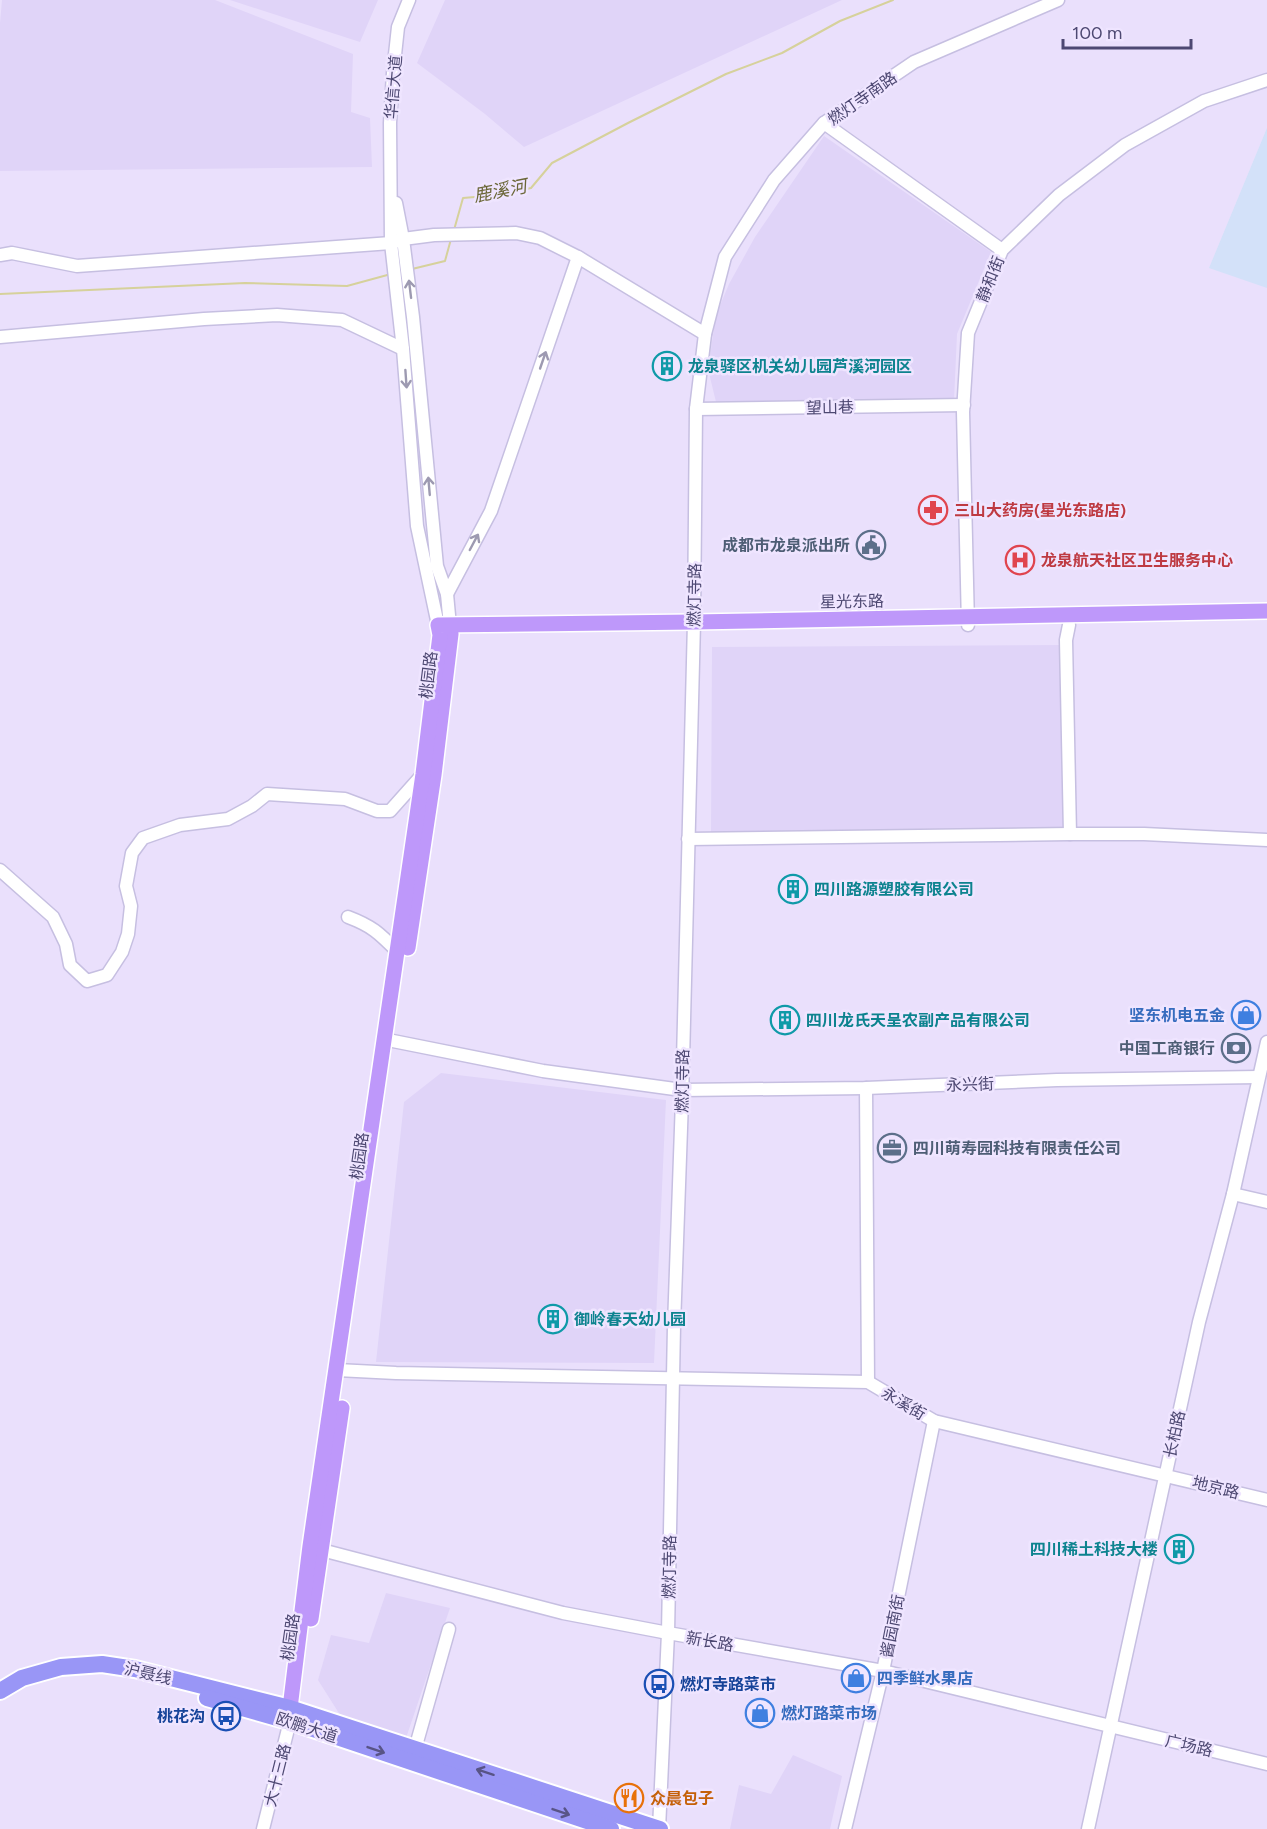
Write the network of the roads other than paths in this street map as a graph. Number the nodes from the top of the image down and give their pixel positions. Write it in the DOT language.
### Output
graph roads {
  1 [pos="409,0"];
  2 [pos="1058,0"];
  3 [pos="1267,80"];
  4 [pos="824,123"];
  5 [pos="390,175"];
  6 [pos="403,238"];
  7 [pos="391,243"];
  8 [pos="1002,250"];
  9 [pos="0,255"];
  10 [pos="578,257"];
  11 [pos="400,263"];
  12 [pos="407,319"];
  13 [pos="705,334"];
  14 [pos="0,337"];
  15 [pos="404,349"];
  16 [pos="964,405"];
  17 [pos="696,409"];
  18 [pos="447,594"];
  19 [pos="1267,611"];
  20 [pos="1267,620"];
  21 [pos="968,621"];
  22 [pos="1069,625"];
  23 [pos="694,627"];
  24 [pos="444,630"];
  25 [pos="423,774"];
  26 [pos="1070,834"];
  27 [pos="688,839"];
  28 [pos="1267,840"];
  29 [pos="0,870"];
  30 [pos="348,917"];
  31 [pos="397,951"];
  32 [pos="388,1041"];
  33 [pos="1267,1042"];
  34 [pos="1258,1077"];
  35 [pos="866,1088"];
  36 [pos="682,1090"];
  37 [pos="1233,1194"];
  38 [pos="1267,1202"];
  39 [pos="342,1370"];
  40 [pos="673,1377"];
  41 [pos="868,1382"];
  42 [pos="934,1421"];
  43 [pos="1165,1475"];
  44 [pos="1267,1500"];
  45 [pos="316,1548"];
  46 [pos="449,1629"];
  47 [pos="668,1634"];
  48 [pos="883,1671"];
  49 [pos="0,1691"];
  50 [pos="0,1705"];
  51 [pos="292,1716"];
  52 [pos="1111,1727"];
  53 [pos="415,1749"];
  54 [pos="1267,1764"];
  55 [pos="632,1825"];
  56 [pos="263,1829"];
  57 [pos="611,1829"];
  58 [pos="659,1829"];
  59 [pos="845,1829"];
  60 [pos="1088,1829"];
  1 -- 5 [label="street, 华信大道"];
  2 -- 4 [label="street, 燃灯寺南路"];
  3 -- 8 [label="street, 静和街"];
  4 -- 8 [label="street"];
  4 -- 13 [label="street, 燃灯寺南路"];
  5 -- 6 [label="street"];
  5 -- 7 [label="street"];
  6 -- 7 [label="street"];
  6 -- 10 [label="street"];
  6 -- 11 [label="street"];
  7 -- 9 [label="street"];
  7 -- 11 [label="street"];
  8 -- 16 [label="street, 静和街"];
  10 -- 13 [label="street"];
  18 -- 10 [label="street, one-way"];
  11 -- 12 [label="street"];
  12 -- 15 [label="street"];
  18 -- 12 [label="street, 桃园路, one-way"];
  13 -- 17 [label="street, 燃灯寺路"];
  14 -- 15 [label="street"];
  15 -- 24 [label="street, one-way"];
  16 -- 17 [label="street, 望山巷"];
  16 -- 21 [label="street, 静和街"];
  17 -- 23 [label="street, 燃灯寺路"];
  18 -- 24 [label="street, 桃园路"];
  19 -- 21 [label="main road, 星光东路"];
  20 -- 22 [label="main road, 星光东路"];
  21 -- 22 [label="main road, 星光东路"];
  21 -- 23 [label="main road, 星光东路"];
  22 -- 26 [label="street"];
  23 -- 24 [label="main road, 星光东路"];
  23 -- 27 [label="street, 燃灯寺路"];
  24 -- 25 [label="main road"];
  24 -- 32 [label="main road, 桃园路"];
  25 -- 29 [label="street"];
  25 -- 31 [label="main road"];
  26 -- 27 [label="street"];
  26 -- 28 [label="street"];
  27 -- 36 [label="street, 燃灯寺路"];
  30 -- 31 [label="street"];
  31 -- 32 [label="main road"];
  32 -- 36 [label="street, 永兴街"];
  32 -- 39 [label="main road, 桃园路"];
  33 -- 34 [label="street, 长柏路"];
  34 -- 35 [label="street, 永兴街"];
  34 -- 37 [label="street, 长柏路"];
  35 -- 36 [label="street, 永兴街"];
  35 -- 41 [label="street"];
  36 -- 40 [label="street, 燃灯寺路"];
  37 -- 38 [label="street"];
  37 -- 43 [label="street, 长柏路"];
  39 -- 40 [label="street, 永溪街"];
  39 -- 45 [label="main road, 桃园路"];
  40 -- 41 [label="street, 永溪街"];
  40 -- 47 [label="street, 燃灯寺路"];
  41 -- 42 [label="street, 永溪街"];
  42 -- 43 [label="street, 永溪街"];
  42 -- 48 [label="street, 酱园南街"];
  43 -- 44 [label="street, 地京路"];
  43 -- 52 [label="street, 长柏路"];
  45 -- 47 [label="street, 新长路"];
  45 -- 51 [label="main road, 桃园路"];
  46 -- 53 [label="street"];
  47 -- 48 [label="street, 新长路"];
  47 -- 58 [label="street, 燃灯寺路"];
  48 -- 52 [label="street, 新长路"];
  48 -- 59 [label="street, 酱园南街"];
  49 -- 51 [label="highway, 沪聂线"];
  50 -- 51 [label="highway, 欧鹏大道"];
  51 -- 53 [label="highway, 欧鹏大道"];
  51 -- 56 [label="street, 大十三路"];
  51 -- 57 [label="highway, 欧鹏大道, one-way"];
  52 -- 54 [label="street, 广场路"];
  52 -- 60 [label="street, 长柏路"];
  55 -- 53 [label="highway, 欧鹏大道, one-way"];
  55 -- 58 [label="highway, 欧鹏大道"];
}
